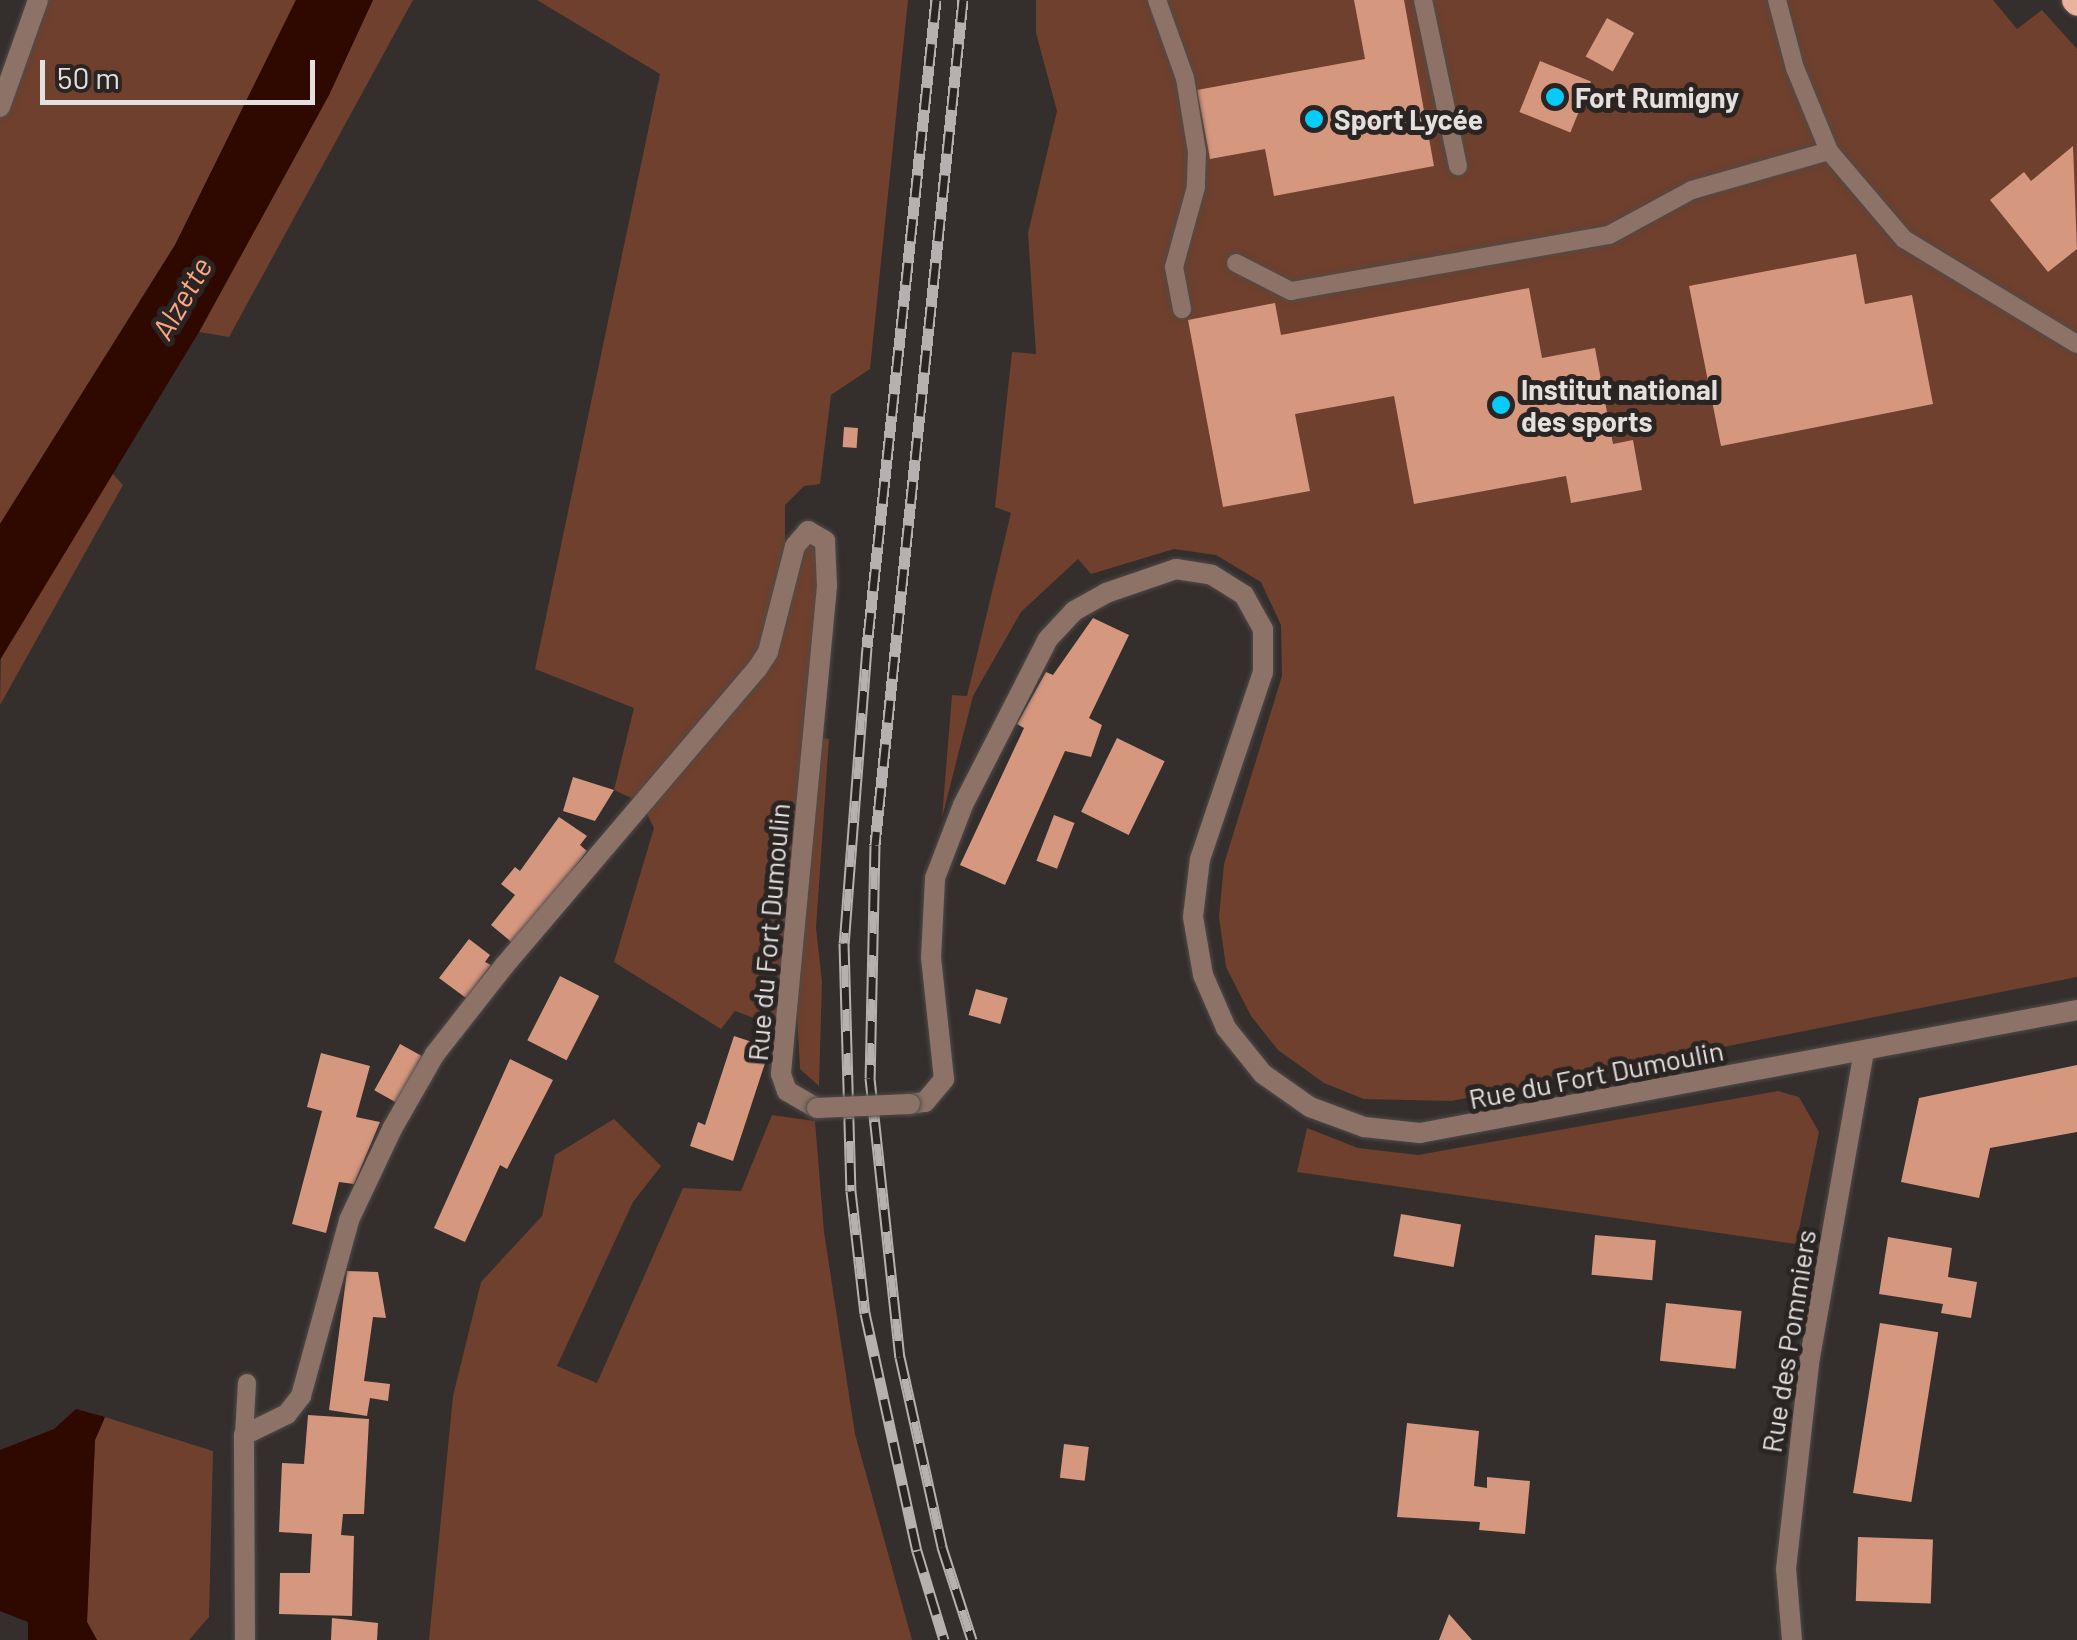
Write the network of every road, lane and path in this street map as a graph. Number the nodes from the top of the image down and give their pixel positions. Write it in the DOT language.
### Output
graph roads {
  1 [pos="38,0"];
  2 [pos="1157,0"];
  3 [pos="1443,0"];
  4 [pos="1777,0"];
  5 [pos="1424,3"];
  6 [pos="0,107"];
  7 [pos="1829,151"];
  8 [pos="1458,166"];
  9 [pos="1236,264"];
  10 [pos="1182,309"];
  11 [pos="2077,344"];
  12 [pos="2077,1010"];
  13 [pos="1864,1052"];
  14 [pos="247,1383"];
  15 [pos="244,1435"];
  16 [pos="245,1640"];
  17 [pos="1792,1640"];
  1 -- 6 [label="street"];
  2 -- 10 [label="lane"];
  3 -- 5 [label="lane"];
  4 -- 7 [label="lane"];
  5 -- 8 [label="lane"];
  7 -- 9 [label="lane"];
  7 -- 11 [label="lane"];
  12 -- 13 [label="street, Rue du Fort Dumoulin"];
  13 -- 15 [label="street, Rue du Fort Dumoulin, bridge"];
  13 -- 17 [label="street, Rue des Pommiers"];
  14 -- 15 [label="lane"];
  15 -- 16 [label="street"];
}
